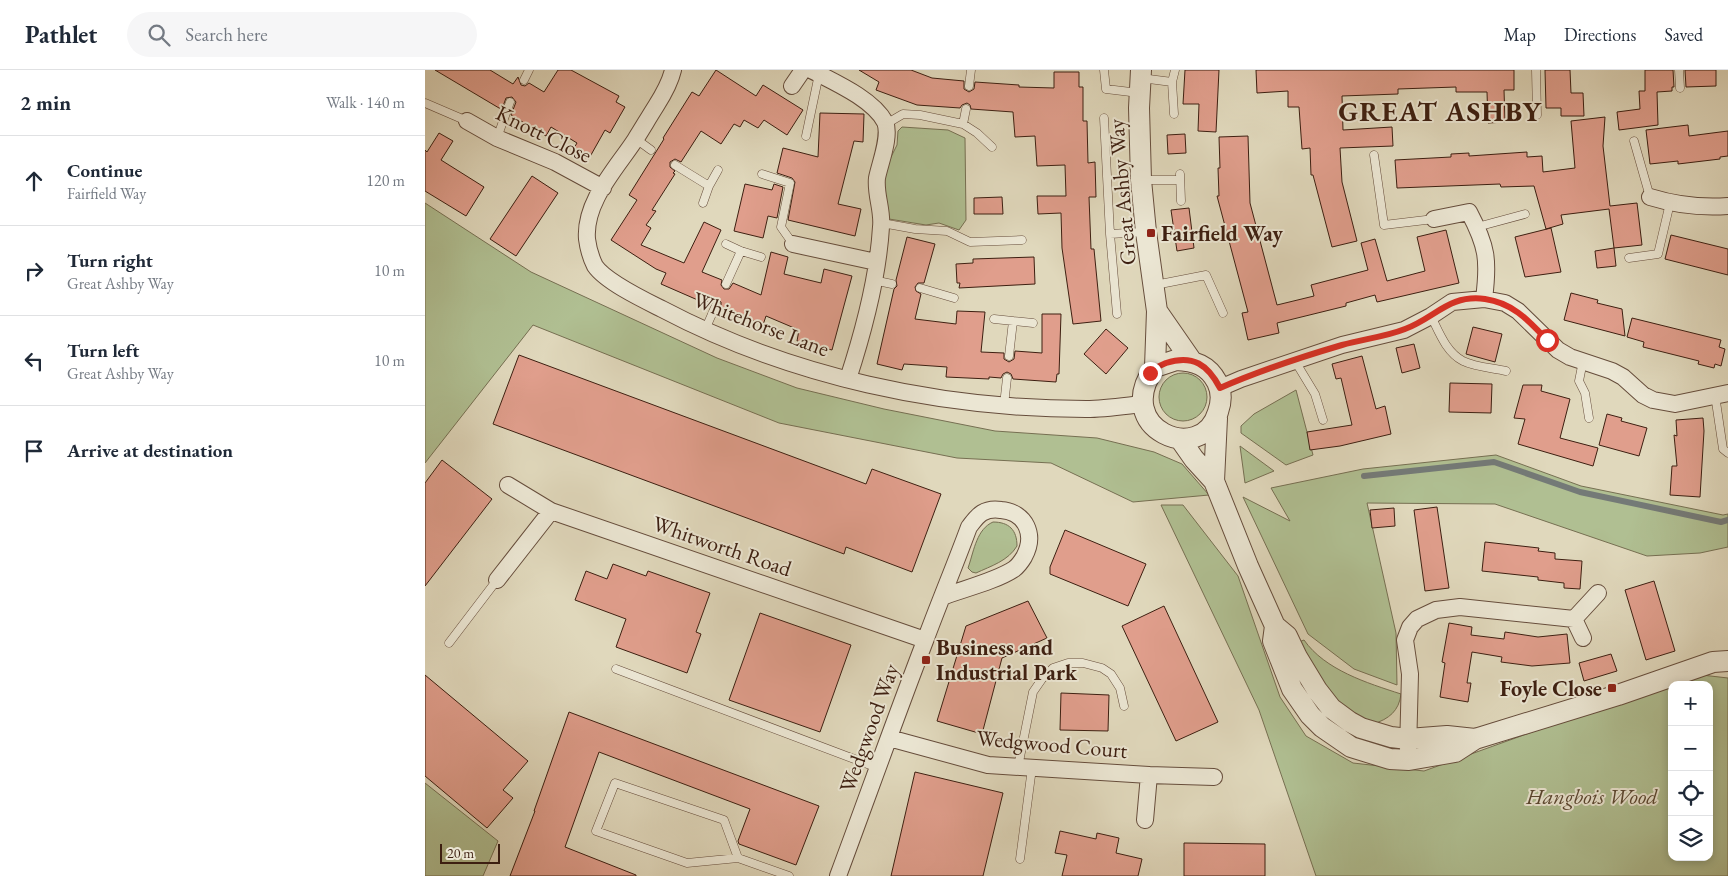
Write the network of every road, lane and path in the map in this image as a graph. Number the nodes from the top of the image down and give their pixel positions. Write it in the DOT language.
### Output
graph roads {
  1 [pos="529,70"];
  2 [pos="673,70"];
  3 [pos="803,70"];
  4 [pos="971,70"];
  5 [pos="1104,70"];
  6 [pos="1175,70"];
  7 [pos="1536,70"];
  8 [pos="1679,70"];
  9 [pos="815,72"];
  10 [pos="523,80"];
  11 [pos="1140,80"];
  12 [pos="1172,82"];
  13 [pos="792,86"];
  14 [pos="969,86"];
  15 [pos="1680,88"];
  16 [pos="511,102"];
  17 [pos="425,103"];
  18 [pos="967,109"];
  19 [pos="1174,114"];
  20 [pos="1537,115"];
  21 [pos="1104,118"];
  22 [pos="467,121"];
  23 [pos="886,124"];
  24 [pos="963,124"];
  25 [pos="806,136"];
  26 [pos="497,138"];
  27 [pos="636,139"];
  28 [pos="1634,141"];
  29 [pos="992,147"];
  30 [pos="651,150"];
  31 [pos="1374,155"];
  32 [pos="675,165"];
  33 [pos="718,170"];
  34 [pos="762,174"];
  35 [pos="1141,180"];
  36 [pos="709,186"];
  37 [pos="603,188"];
  38 [pos="1649,198"];
  39 [pos="1181,201"];
  40 [pos="703,202"];
  41 [pos="1671,203"];
  42 [pos="1728,206"];
  43 [pos="1525,214"];
  44 [pos="1434,219"];
  45 [pos="882,223"];
  46 [pos="1477,227"];
  47 [pos="1146,232"];
  48 [pos="1110,234"];
  49 [pos="1022,240"];
  50 [pos="726,244"];
  51 [pos="793,244"];
  52 [pos="741,251"];
  53 [pos="761,257"];
  54 [pos="1629,258"];
  55 [pos="876,262"];
  56 [pos="873,280"];
  57 [pos="726,284"];
  58 [pos="892,284"];
  59 [pos="1153,285"];
  60 [pos="920,288"];
  61 [pos="954,298"];
  62 [pos="1483,299"];
  63 [pos="716,305"];
  64 [pos="1157,311"];
  65 [pos="1223,312"];
  66 [pos="1117,314"];
  67 [pos="1431,316"];
  68 [pos="994,319"];
  69 [pos="1013,321"];
  70 [pos="1033,323"];
  71 [pos="705,330"];
  72 [pos="1009,356"];
  73 [pos="1191,360"];
  74 [pos="1295,361"];
  75 [pos="1583,361"];
  76 [pos="1155,367"];
  77 [pos="1506,371"];
  78 [pos="1007,378"];
  79 [pos="848,379"];
  80 [pos="1220,388"];
  81 [pos="1721,394"];
  82 [pos="1142,404"];
  83 [pos="1004,405"];
  84 [pos="1217,418"];
  85 [pos="1589,418"];
  86 [pos="1323,420"];
  87 [pos="1180,439"];
  88 [pos="1728,453"];
  89 [pos="1214,481"];
  90 [pos="508,485"];
  91 [pos="551,511"];
  92 [pos="497,580"];
  93 [pos="1598,593"];
  94 [pos="942,597"];
  95 [pos="1574,619"];
  96 [pos="1275,626"];
  97 [pos="1583,638"];
  98 [pos="925,640"];
  99 [pos="449,643"];
  100 [pos="1728,661"];
  101 [pos="616,669"];
  102 [pos="1124,706"];
  103 [pos="889,738"];
  104 [pos="1408,739"];
  105 [pos="1475,739"];
  106 [pos="1409,760"];
  107 [pos="878,768"];
  108 [pos="1025,768"];
  109 [pos="1149,775"];
  110 [pos="1214,777"];
  111 [pos="1145,820"];
  112 [pos="737,858"];
  113 [pos="1020,859"];
  114 [pos="789,876"];
  115 [pos="838,876"];
  1 -- 10 [label="lane"];
  2 -- 27 [label="street, Whitehorse Lane"];
  3 -- 13 [label="street"];
  4 -- 14 [label="lane"];
  5 -- 11 [label="lane"];
  6 -- 12 [label="lane"];
  7 -- 20 [label="lane"];
  8 -- 15 [label="lane"];
  9 -- 23 [label="street"];
  9 -- 25 [label="lane"];
  11 -- 12 [label="lane"];
  11 -- 35 [label="street, Great Ashby Way"];
  12 -- 19 [label="lane"];
  16 -- 26 [label="lane"];
  17 -- 22 [label="lane"];
  18 -- 24 [label="lane"];
  21 -- 48 [label="lane"];
  22 -- 26 [label="street, Knott Close"];
  23 -- 24 [label="lane"];
  23 -- 45 [label="street"];
  24 -- 29 [label="lane"];
  26 -- 37 [label="street, Knott Close"];
  27 -- 30 [label="lane"];
  27 -- 37 [label="street, Whitehorse Lane"];
  28 -- 38 [label="lane"];
  31 -- 44 [label="lane"];
  32 -- 36 [label="lane"];
  33 -- 36 [label="lane"];
  34 -- 51 [label="lane"];
  35 -- 39 [label="lane"];
  35 -- 47 [label="street, Great Ashby Way"];
  36 -- 40 [label="lane"];
  37 -- 71 [label="street, Whitehorse Lane"];
  38 -- 41 [label="street"];
  41 -- 42 [label="street"];
  41 -- 54 [label="lane"];
  43 -- 46 [label="lane"];
  44 -- 46 [label="street"];
  45 -- 49 [label="lane"];
  45 -- 55 [label="street"];
  46 -- 62 [label="street"];
  47 -- 48 [label="lane"];
  47 -- 59 [label="street, Great Ashby Way"];
  48 -- 66 [label="lane"];
  50 -- 52 [label="lane"];
  51 -- 55 [label="street"];
  52 -- 53 [label="lane"];
  52 -- 57 [label="lane"];
  55 -- 56 [label="street"];
  56 -- 58 [label="lane"];
  56 -- 79 [label="street"];
  59 -- 64 [label="street, Great Ashby Way"];
  59 -- 65 [label="lane"];
  60 -- 61 [label="lane"];
  62 -- 67 [label="street"];
  62 -- 75 [label="street"];
  63 -- 71 [label="lane"];
  64 -- 73 [label="street, Great Ashby Way"];
  64 -- 76 [label="street, Great Ashby Way"];
  67 -- 74 [label="street"];
  67 -- 77 [label="lane"];
  68 -- 69 [label="lane"];
  69 -- 70 [label="lane"];
  69 -- 72 [label="lane"];
  71 -- 79 [label="street, Whitehorse Lane"];
  73 -- 76 [label="street"];
  73 -- 80 [label="street, Great Ashby Way"];
  74 -- 80 [label="street"];
  74 -- 86 [label="lane"];
  75 -- 81 [label="street"];
  75 -- 85 [label="lane"];
  76 -- 82 [label="street, Great Ashby Way"];
  78 -- 83 [label="lane"];
  79 -- 83 [label="street, Whitehorse Lane"];
  80 -- 84 [label="street"];
  81 -- 88 [label="lane"];
  82 -- 83 [label="street, Whitehorse Lane"];
  82 -- 87 [label="street"];
  84 -- 87 [label="street"];
  84 -- 89 [label="street"];
  87 -- 89 [label="street"];
  89 -- 96 [label="street"];
  90 -- 91 [label="street, Whitworth Road"];
  91 -- 92 [label="street"];
  91 -- 98 [label="street, Whitworth Road"];
  92 -- 99 [label="lane"];
  93 -- 95 [label="street"];
  94 -- 94 [label="street, Wedgwood Way"];
  94 -- 98 [label="street, Wedgwood Way"];
  95 -- 97 [label="street"];
  95 -- 104 [label="street"];
  96 -- 104 [label="street"];
  96 -- 106 [label="street"];
  98 -- 103 [label="street, Wedgwood Way"];
  100 -- 105 [label="street"];
  101 -- 107 [label="lane"];
  102 -- 108 [label="lane"];
  103 -- 107 [label="street, Wedgwood Way"];
  103 -- 108 [label="street, Wedgwood Court"];
  104 -- 105 [label="street"];
  104 -- 106 [label="street"];
  105 -- 106 [label="street"];
  107 -- 115 [label="street, Wedgwood Way"];
  108 -- 109 [label="street, Wedgwood Court"];
  108 -- 113 [label="lane"];
  109 -- 110 [label="street, Wedgwood Court"];
  109 -- 111 [label="street"];
  112 -- 112 [label="lane"];
  112 -- 114 [label="lane"];
}
